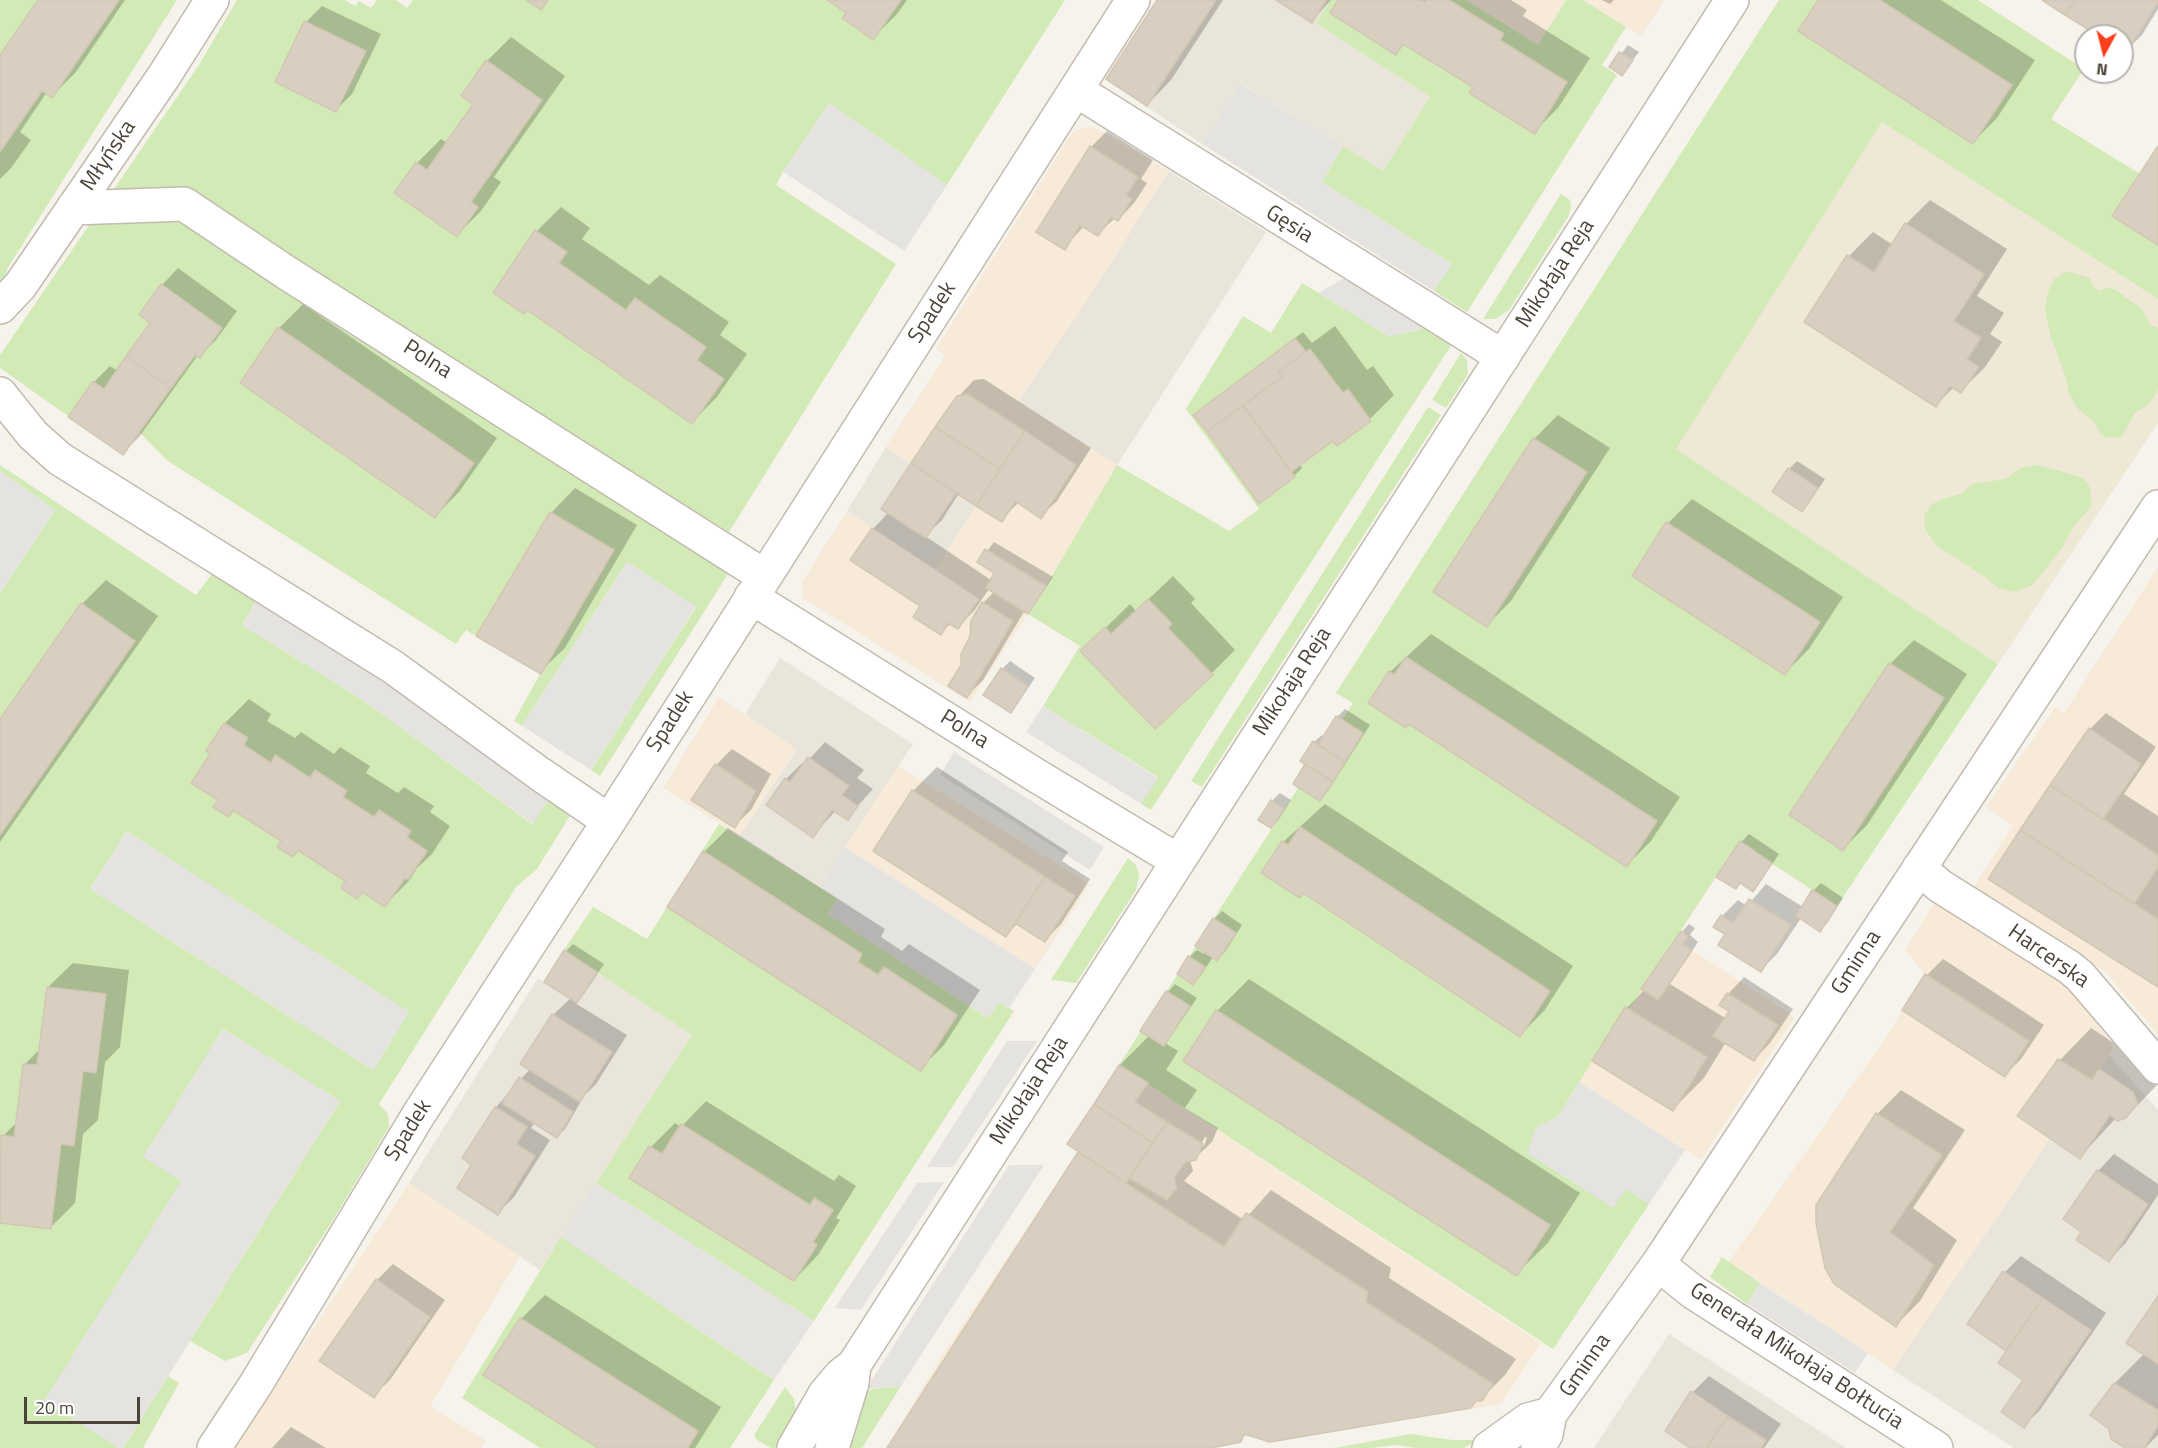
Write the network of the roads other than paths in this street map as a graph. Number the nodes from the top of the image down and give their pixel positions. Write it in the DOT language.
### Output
graph roads {
  1 [pos="212,0"];
  2 [pos="1133,0"];
  3 [pos="1732,0"];
  4 [pos="1076,90"];
  5 [pos="74,208"];
  6 [pos="0,307"];
  7 [pos="1503,357"];
  8 [pos="0,394"];
  9 [pos="2158,507"];
  10 [pos="757,587"];
  11 [pos="609,821"];
  12 [pos="1178,861"];
  13 [pos="1919,868"];
  14 [pos="2158,1068"];
  15 [pos="1658,1264"];
  16 [pos="854,1365"];
  17 [pos="1550,1414"];
  18 [pos="214,1448"];
  19 [pos="794,1448"];
  20 [pos="832,1448"];
  21 [pos="1489,1448"];
  22 [pos="1538,1448"];
  23 [pos="1936,1448"];
  1 -- 5 [label="street, Młyńska"];
  2 -- 4 [label="street, Spadek"];
  3 -- 7 [label="street, Mikołaja Reja"];
  4 -- 7 [label="street, Gęsia"];
  4 -- 10 [label="street, Spadek"];
  5 -- 6 [label="street, Młyńska"];
  5 -- 10 [label="street, Polna"];
  7 -- 12 [label="street, Mikołaja Reja"];
  8 -- 11 [label="street"];
  9 -- 13 [label="street, Gminna"];
  10 -- 11 [label="street, Spadek"];
  10 -- 12 [label="street, Polna"];
  11 -- 18 [label="street, Spadek"];
  12 -- 16 [label="street, Mikołaja Reja"];
  13 -- 14 [label="street, Harcerska"];
  13 -- 15 [label="street, Gminna"];
  15 -- 17 [label="street, Gminna"];
  15 -- 23 [label="street, Generała Mikołaja Bołtucia"];
  16 -- 19 [label="street, Mikołaja Reja"];
  16 -- 20 [label="street, Mikołaja Reja"];
  17 -- 21 [label="street, Gminna"];
  17 -- 22 [label="street, Gminna"];
}
